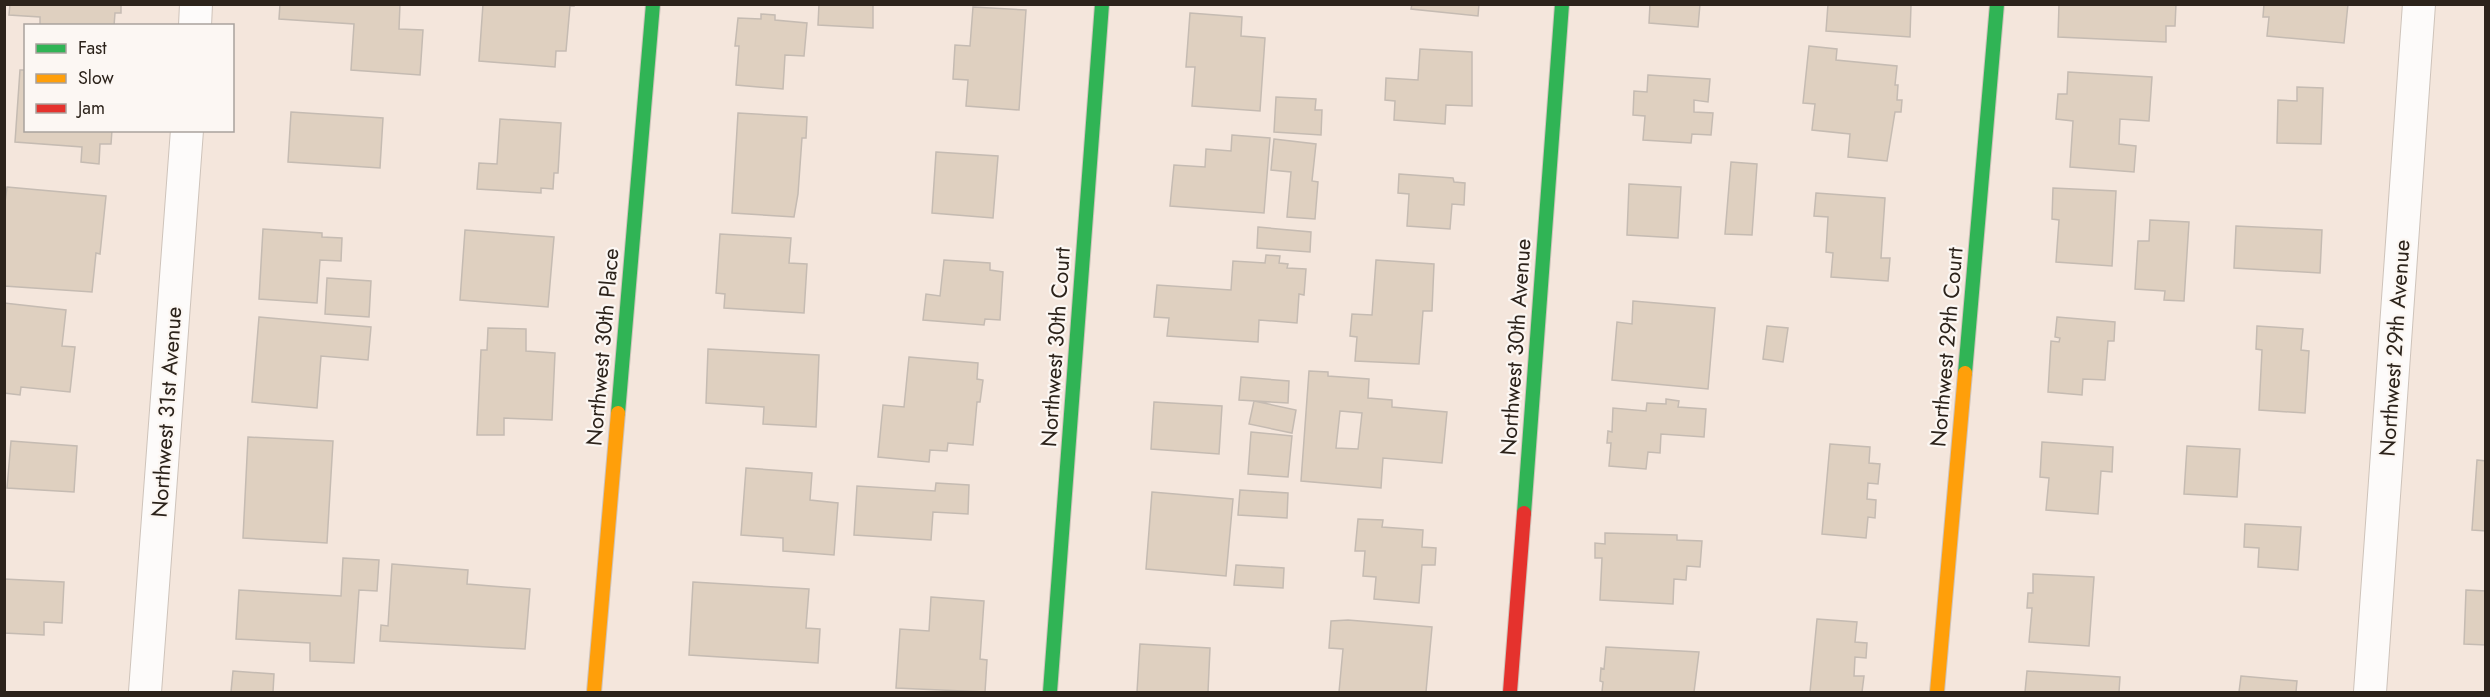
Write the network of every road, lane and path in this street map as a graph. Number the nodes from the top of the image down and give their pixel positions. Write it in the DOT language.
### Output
graph roads {
  1 [pos="196,4"];
  2 [pos="653,4"];
  3 [pos="1102,4"];
  4 [pos="1562,4"];
  5 [pos="1997,4"];
  6 [pos="2419,4"];
  7 [pos="195,24"];
  8 [pos="187,132"];
  9 [pos="145,693"];
  10 [pos="594,693"];
  11 [pos="1050,693"];
  12 [pos="1510,693"];
  13 [pos="1937,693"];
  14 [pos="2370,693"];
  1 -- 7 [label="street"];
  2 -- 10 [label="street, Northwest 30th Place"];
  3 -- 11 [label="street, Northwest 30th Court"];
  4 -- 12 [label="street, Northwest 30th Avenue"];
  5 -- 13 [label="street, Northwest 29th Court"];
  6 -- 14 [label="street, Northwest 29th Avenue"];
  8 -- 9 [label="street, Northwest 31st Avenue"];
}
